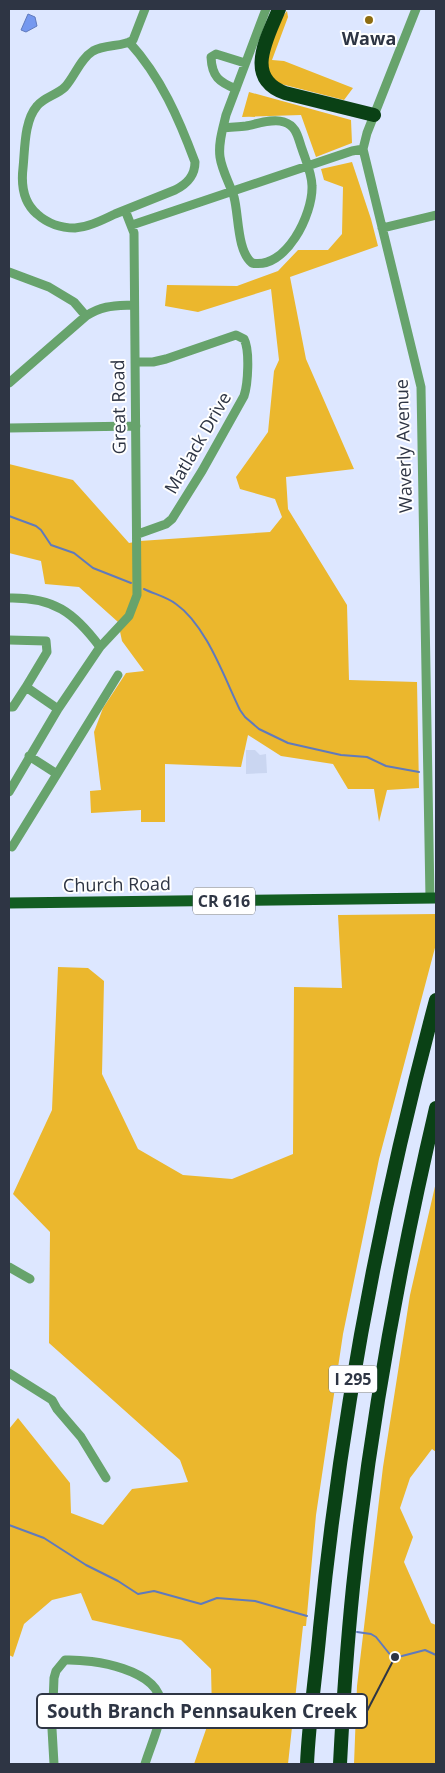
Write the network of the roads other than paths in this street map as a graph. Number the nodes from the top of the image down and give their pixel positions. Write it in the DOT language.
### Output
graph roads {
  1 [pos="145,9"];
  2 [pos="266,9"];
  3 [pos="279,9"];
  4 [pos="416,9"];
  5 [pos="129,42"];
  6 [pos="245,63"];
  7 [pos="236,89"];
  8 [pos="374,115"];
  9 [pos="223,128"];
  10 [pos="363,149"];
  11 [pos="308,166"];
  12 [pos="233,193"];
  13 [pos="126,210"];
  14 [pos="436,215"];
  15 [pos="132,225"];
  16 [pos="382,228"];
  17 [pos="9,272"];
  18 [pos="134,305"];
  19 [pos="86,316"];
  20 [pos="135,362"];
  21 [pos="9,383"];
  22 [pos="136,426"];
  23 [pos="9,428"];
  24 [pos="138,534"];
  25 [pos="9,598"];
  26 [pos="9,640"];
  27 [pos="100,647"];
  28 [pos="118,675"];
  29 [pos="26,687"];
  30 [pos="9,707"];
  31 [pos="58,709"];
  32 [pos="29,756"];
  33 [pos="57,774"];
  34 [pos="9,792"];
  35 [pos="12,847"];
  36 [pos="433,898"];
  37 [pos="9,903"];
  38 [pos="436,1000"];
  39 [pos="436,1108"];
  40 [pos="9,1267"];
  41 [pos="30,1279"];
  42 [pos="9,1373"];
  43 [pos="106,1478"];
  44 [pos="54,1764"];
  45 [pos="145,1764"];
  46 [pos="306,1764"];
  47 [pos="340,1764"];
  1 -- 5 [label="street"];
  2 -- 6 [label="street"];
  3 -- 8 [label="highway"];
  4 -- 8 [label="street"];
  5 -- 13 [label="street"];
  5 -- 13 [label="street"];
  6 -- 7 [label="street"];
  6 -- 7 [label="street"];
  7 -- 9 [label="street"];
  8 -- 10 [label="street"];
  9 -- 11 [label="street"];
  9 -- 12 [label="street"];
  10 -- 11 [label="street"];
  10 -- 16 [label="street, Waverly Avenue"];
  11 -- 12 [label="street"];
  11 -- 12 [label="street"];
  12 -- 15 [label="street"];
  13 -- 15 [label="street, Great Road"];
  14 -- 16 [label="street"];
  15 -- 18 [label="street, Great Road"];
  16 -- 36 [label="street, Waverly Avenue"];
  17 -- 19 [label="street"];
  18 -- 19 [label="street"];
  18 -- 20 [label="street, Great Road"];
  19 -- 21 [label="street"];
  20 -- 22 [label="street, Great Road"];
  20 -- 24 [label="street, Matlack Drive"];
  22 -- 23 [label="street"];
  22 -- 24 [label="street, Great Road"];
  24 -- 27 [label="street, Great Road"];
  25 -- 27 [label="street"];
  26 -- 29 [label="street"];
  27 -- 31 [label="street, Great Road"];
  28 -- 33 [label="street"];
  29 -- 30 [label="street"];
  29 -- 31 [label="street"];
  31 -- 32 [label="street, Great Road"];
  32 -- 33 [label="street"];
  32 -- 34 [label="street, Great Road"];
  33 -- 35 [label="street"];
  36 -- 37 [label="main road, Church Road / CR 616"];
  38 -- 46 [label="highway, I 295"];
  39 -- 47 [label="highway, I 295"];
  40 -- 41 [label="street"];
  42 -- 43 [label="street"];
  44 -- 45 [label="street"];
}
